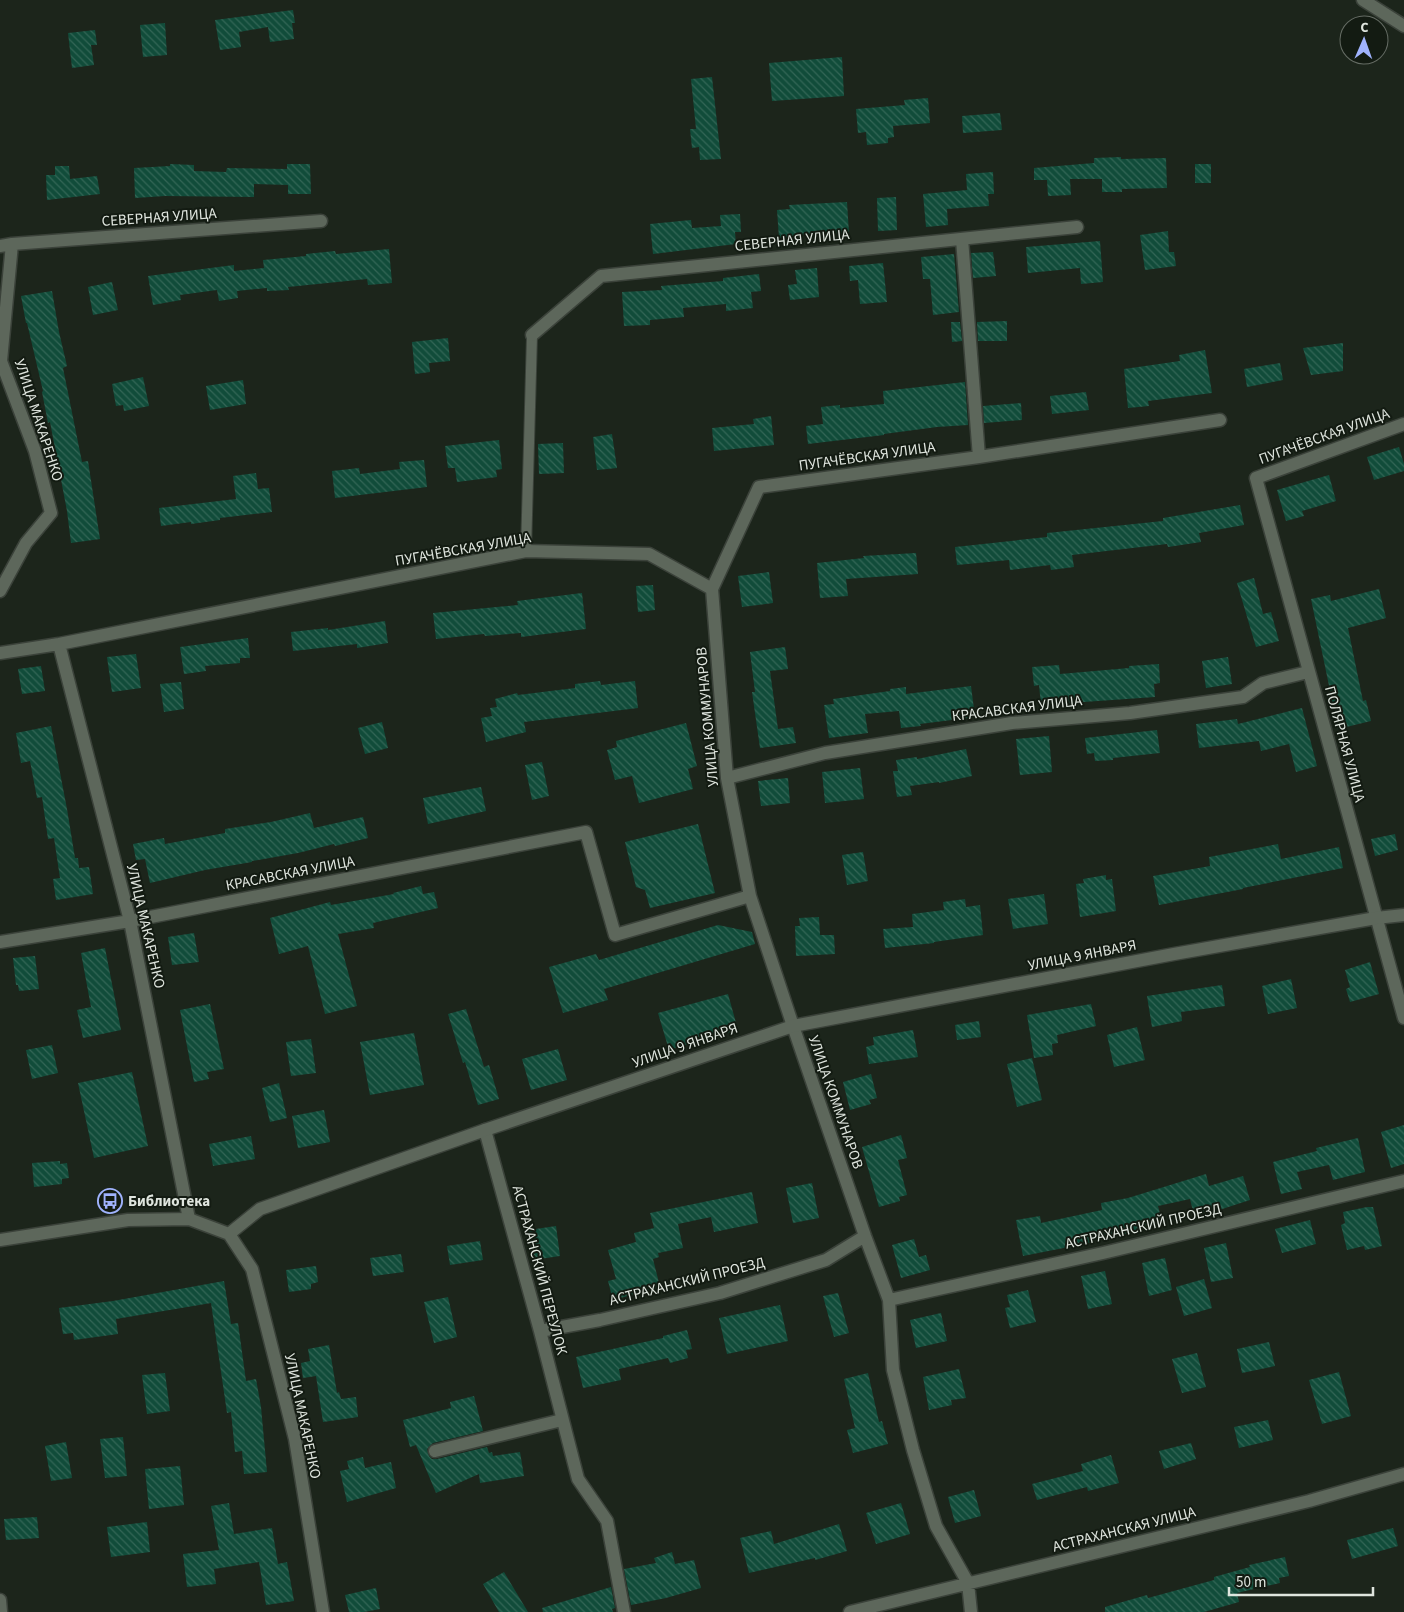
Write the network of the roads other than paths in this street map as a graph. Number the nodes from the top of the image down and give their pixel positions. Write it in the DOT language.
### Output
graph roads {
  1 [pos="1363,0"];
  2 [pos="1404,26"];
  3 [pos="321,221"];
  4 [pos="1077,226"];
  5 [pos="962,239"];
  6 [pos="6,245"];
  7 [pos="532,335"];
  8 [pos="1220,420"];
  9 [pos="1404,424"];
  10 [pos="979,457"];
  11 [pos="1256,478"];
  12 [pos="526,551"];
  13 [pos="712,589"];
  14 [pos="0,591"];
  15 [pos="59,644"];
  16 [pos="0,653"];
  17 [pos="1308,672"];
  18 [pos="727,778"];
  19 [pos="750,896"];
  20 [pos="1404,915"];
  21 [pos="1376,918"];
  22 [pos="130,921"];
  23 [pos="0,942"];
  24 [pos="1404,1018"];
  25 [pos="793,1026"];
  26 [pos="485,1130"];
  27 [pos="1404,1181"];
  28 [pos="190,1219"];
  29 [pos="229,1234"];
  30 [pos="865,1236"];
  31 [pos="0,1240"];
  32 [pos="890,1300"];
  33 [pos="540,1331"];
  34 [pos="562,1420"];
  35 [pos="435,1451"];
  36 [pos="1404,1474"];
  37 [pos="968,1583"];
  38 [pos="0,1600"];
  39 [pos="1,1612"];
  40 [pos="323,1612"];
  41 [pos="624,1612"];
  42 [pos="850,1612"];
  43 [pos="971,1612"];
  1 -- 2 [label="street"];
  3 -- 6 [label="street, СЕВЕРНАЯ УЛИЦА"];
  4 -- 5 [label="street, СЕВЕРНАЯ УЛИЦА"];
  5 -- 7 [label="street, СЕВЕРНАЯ УЛИЦА"];
  5 -- 10 [label="street"];
  6 -- 14 [label="street, УЛИЦА МАКАРЕНКО"];
  7 -- 12 [label="lane"];
  8 -- 10 [label="street, ПУГАЧЁВСКАЯ УЛИЦА"];
  9 -- 11 [label="street, ПУГАЧЁВСКАЯ УЛИЦА"];
  10 -- 13 [label="street, ПУГАЧЁВСКАЯ УЛИЦА"];
  11 -- 17 [label="street, ПОЛЯРНАЯ УЛИЦА"];
  12 -- 13 [label="street, ПУГАЧЁВСКАЯ УЛИЦА"];
  12 -- 15 [label="street, ПУГАЧЁВСКАЯ УЛИЦА"];
  13 -- 18 [label="street, УЛИЦА КОММУНАРОВ"];
  15 -- 16 [label="street, ПУГАЧЁВСКАЯ УЛИЦА"];
  15 -- 22 [label="street, УЛИЦА МАКАРЕНКО"];
  17 -- 18 [label="street, КРАСАВСКАЯ УЛИЦА"];
  17 -- 21 [label="street, ПОЛЯРНАЯ УЛИЦА"];
  18 -- 19 [label="street, УЛИЦА КОММУНАРОВ"];
  19 -- 22 [label="street, КРАСАВСКАЯ УЛИЦА"];
  19 -- 25 [label="street, УЛИЦА КОММУНАРОВ"];
  20 -- 21 [label="street, УЛИЦА 9 ЯНВАРЯ"];
  21 -- 24 [label="street, ПОЛЯРНАЯ УЛИЦА"];
  21 -- 25 [label="street, УЛИЦА 9 ЯНВАРЯ"];
  22 -- 23 [label="street, КРАСАВСКАЯ УЛИЦА"];
  22 -- 28 [label="street, УЛИЦА МАКАРЕНКО"];
  25 -- 26 [label="street, УЛИЦА 9 ЯНВАРЯ"];
  25 -- 30 [label="street, УЛИЦА КОММУНАРОВ"];
  26 -- 29 [label="street, УЛИЦА 9 ЯНВАРЯ"];
  26 -- 33 [label="street, АСТРАХАНСКИЙ ПЕРЕУЛОК"];
  27 -- 32 [label="street, АСТРАХАНСКИЙ ПРОЕЗД"];
  28 -- 29 [label="street"];
  28 -- 31 [label="street"];
  29 -- 40 [label="street, УЛИЦА МАКАРЕНКО"];
  30 -- 32 [label="street, УЛИЦА КОММУНАРОВ"];
  30 -- 33 [label="street, АСТРАХАНСКИЙ ПРОЕЗД"];
  32 -- 37 [label="street, УЛИЦА КОММУНАРОВ"];
  33 -- 34 [label="street, АСТРАХАНСКИЙ ПЕРЕУЛОК"];
  34 -- 35 [label="street"];
  34 -- 41 [label="street, АСТРАХАНСКИЙ ПЕРЕУЛОК"];
  36 -- 37 [label="street, АСТРАХАНСКАЯ УЛИЦА"];
  37 -- 42 [label="street, АСТРАХАНСКАЯ УЛИЦА"];
  37 -- 43 [label="street, УЛИЦА КОММУНАРОВ"];
  38 -- 39 [label="street"];
}
